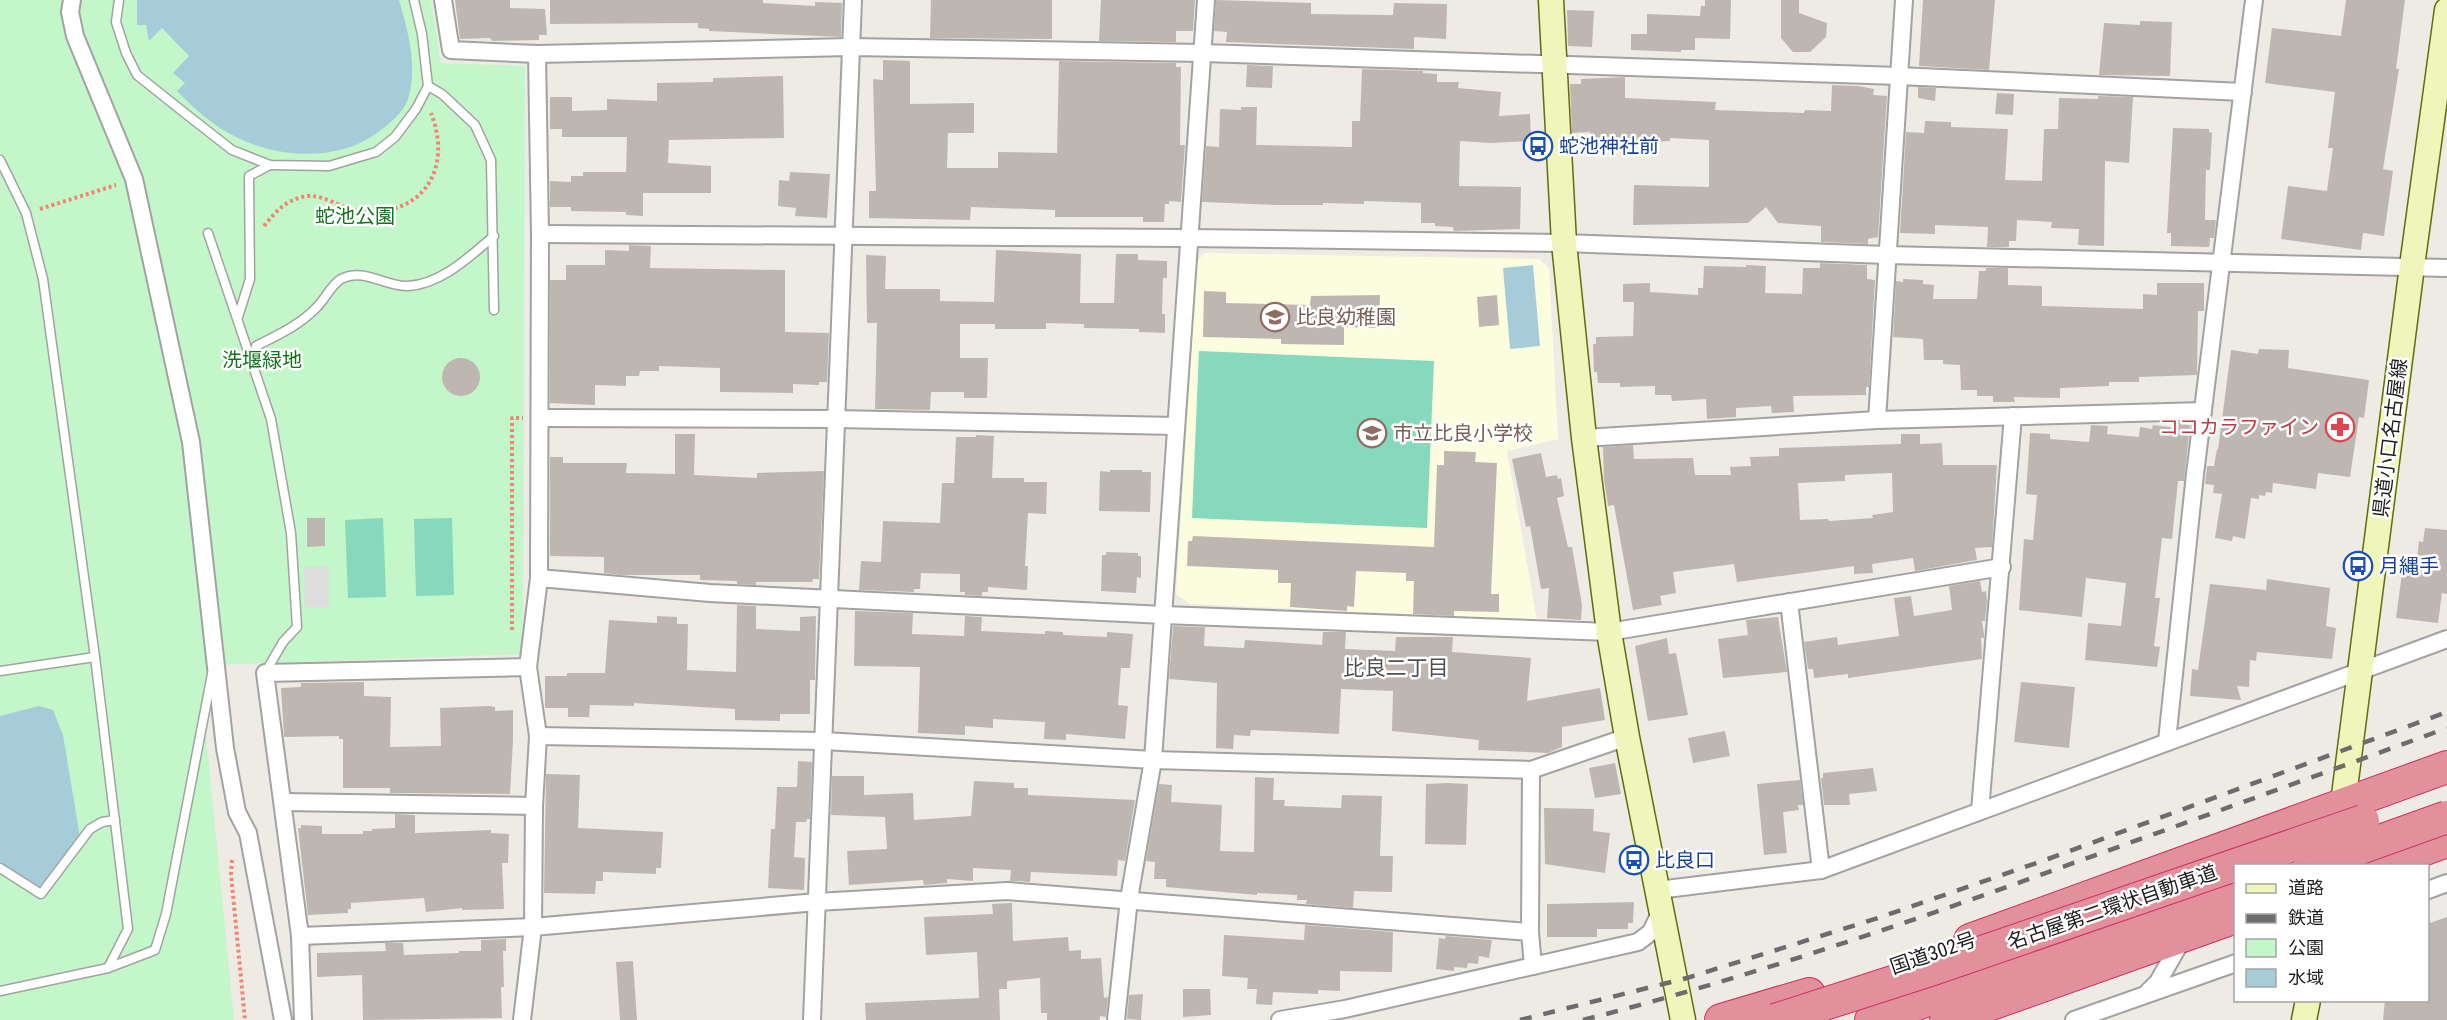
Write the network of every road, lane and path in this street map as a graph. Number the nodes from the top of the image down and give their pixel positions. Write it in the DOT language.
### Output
graph roads {
  1 [pos="72,0"];
  2 [pos="119,0"];
  3 [pos="414,0"];
  4 [pos="443,0"];
  5 [pos="853,0"];
  6 [pos="1206,0"];
  7 [pos="1551,0"];
  8 [pos="1904,0"];
  9 [pos="2254,0"];
  10 [pos="2447,10"];
  11 [pos="850,47"];
  12 [pos="1203,53"];
  13 [pos="537,54"];
  14 [pos="1556,65"];
  15 [pos="1899,76"];
  16 [pos="428,86"];
  17 [pos="2243,92"];
  18 [pos="420,102"];
  19 [pos="0,160"];
  20 [pos="270,165"];
  21 [pos="134,179"];
  22 [pos="26,213"];
  23 [pos="208,233"];
  24 [pos="540,234"];
  25 [pos="494,236"];
  26 [pos="844,236"];
  27 [pos="1190,238"];
  28 [pos="1564,243"];
  29 [pos="249,246"];
  30 [pos="1887,255"];
  31 [pos="2222,264"];
  32 [pos="2412,266"];
  33 [pos="2447,268"];
  34 [pos="494,310"];
  35 [pos="238,317"];
  36 [pos="252,361"];
  37 [pos="2203,411"];
  38 [pos="2013,416"];
  39 [pos="540,418"];
  40 [pos="836,419"];
  41 [pos="1877,420"];
  42 [pos="1176,426"];
  43 [pos="1584,438"];
  44 [pos="2002,567"];
  45 [pos="539,578"];
  46 [pos="830,598"];
  47 [pos="1790,602"];
  48 [pos="1164,615"];
  49 [pos="1610,632"];
  50 [pos="2447,639"];
  51 [pos="95,657"];
  52 [pos="216,659"];
  53 [pos="528,667"];
  54 [pos="502,668"];
  55 [pos="0,670"];
  56 [pos="2361,671"];
  57 [pos="265,674"];
  58 [pos="538,736"];
  59 [pos="1627,737"];
  60 [pos="824,741"];
  61 [pos="2167,741"];
  62 [pos="1153,760"];
  63 [pos="2447,767"];
  64 [pos="1531,770"];
  65 [pos="2444,797"];
  66 [pos="283,802"];
  67 [pos="2343,805"];
  68 [pos="534,806"];
  69 [pos="1980,811"];
  70 [pos="115,820"];
  71 [pos="2447,841"];
  72 [pos="233,854"];
  73 [pos="2245,864"];
  74 [pos="2314,864"];
  75 [pos="2332,864"];
  76 [pos="2384,864"];
  77 [pos="0,868"];
  78 [pos="2234,868"];
  79 [pos="1821,870"];
  80 [pos="2447,883"];
  81 [pos="2429,889"];
  82 [pos="2234,892"];
  83 [pos="1129,899"];
  84 [pos="1660,900"];
  85 [pos="817,903"];
  86 [pos="2234,917"];
  87 [pos="532,927"];
  88 [pos="1530,932"];
  89 [pos="2184,935"];
  90 [pos="300,936"];
  91 [pos="2234,963"];
  92 [pos="1533,966"];
  93 [pos="108,968"];
  94 [pos="0,991"];
  95 [pos="2146,994"];
  96 [pos="2308,1002"];
  97 [pos="245,1020"];
  98 [pos="283,1020"];
  99 [pos="303,1020"];
  100 [pos="522,1020"];
  101 [pos="812,1020"];
  102 [pos="1116,1020"];
  103 [pos="1280,1020"];
  104 [pos="1683,1020"];
  105 [pos="1721,1020"];
  106 [pos="1775,1020"];
  107 [pos="1871,1020"];
  108 [pos="1946,1020"];
  109 [pos="2074,1020"];
  110 [pos="2304,1020"];
  1 -- 21 [label="street"];
  2 -- 20 [label="lane"];
  3 -- 16 [label="lane"];
  4 -- 13 [label="street"];
  5 -- 11 [label="street"];
  6 -- 12 [label="street"];
  7 -- 14 [label="street"];
  8 -- 15 [label="street"];
  9 -- 17 [label="street"];
  10 -- 32 [label="street, 県道小口名古屋線"];
  11 -- 12 [label="street"];
  11 -- 13 [label="street"];
  11 -- 26 [label="street"];
  12 -- 14 [label="street"];
  12 -- 27 [label="street"];
  13 -- 24 [label="street"];
  14 -- 15 [label="street"];
  14 -- 28 [label="street"];
  15 -- 17 [label="street"];
  15 -- 30 [label="street"];
  16 -- 18 [label="lane"];
  16 -- 25 [label="lane"];
  17 -- 31 [label="street"];
  18 -- 20 [label="lane"];
  18 -- 29 [label="path"];
  19 -- 22 [label="lane"];
  20 -- 29 [label="lane"];
  21 -- 22 [label="path"];
  21 -- 52 [label="street"];
  22 -- 51 [label="lane"];
  23 -- 35 [label="lane"];
  24 -- 26 [label="street"];
  24 -- 39 [label="street"];
  25 -- 34 [label="lane"];
  25 -- 36 [label="lane"];
  26 -- 27 [label="street"];
  26 -- 40 [label="street"];
  27 -- 28 [label="street"];
  27 -- 42 [label="street"];
  28 -- 30 [label="street"];
  28 -- 43 [label="street"];
  29 -- 35 [label="lane"];
  30 -- 31 [label="street"];
  30 -- 41 [label="street"];
  31 -- 32 [label="street"];
  31 -- 37 [label="street"];
  32 -- 33 [label="street"];
  32 -- 56 [label="street, 県道小口名古屋線"];
  35 -- 36 [label="lane"];
  36 -- 57 [label="lane"];
  37 -- 38 [label="street"];
  37 -- 61 [label="street"];
  38 -- 41 [label="street"];
  38 -- 44 [label="street"];
  39 -- 40 [label="street"];
  39 -- 45 [label="street"];
  39 -- 54 [label="path"];
  40 -- 42 [label="street"];
  40 -- 46 [label="street"];
  41 -- 43 [label="street"];
  42 -- 48 [label="street"];
  43 -- 49 [label="street"];
  44 -- 47 [label="street"];
  44 -- 69 [label="street"];
  45 -- 46 [label="street"];
  45 -- 53 [label="street"];
  46 -- 48 [label="street"];
  46 -- 60 [label="street"];
  47 -- 49 [label="street"];
  47 -- 79 [label="street"];
  48 -- 49 [label="street"];
  48 -- 62 [label="street"];
  49 -- 59 [label="street"];
  50 -- 56 [label="street"];
  51 -- 55 [label="lane"];
  51 -- 70 [label="lane"];
  52 -- 93 [label="lane"];
  52 -- 98 [label="street"];
  53 -- 54 [label="street"];
  53 -- 58 [label="street"];
  54 -- 57 [label="street"];
  56 -- 61 [label="street"];
  56 -- 67 [label="street, 県道小口名古屋線"];
  57 -- 66 [label="street"];
  58 -- 60 [label="street"];
  58 -- 68 [label="street"];
  59 -- 64 [label="street"];
  59 -- 84 [label="street"];
  60 -- 62 [label="street"];
  60 -- 85 [label="street"];
  61 -- 69 [label="street"];
  62 -- 64 [label="street"];
  62 -- 83 [label="street"];
  63 -- 67 [label="highway, 国道302号"];
  64 -- 88 [label="street"];
  65 -- 73 [label="highway, 名古屋第二環状自動車道, bridge"];
  65 -- 74 [label="highway, 名古屋第二環状自動車道, bridge"];
  66 -- 68 [label="street"];
  66 -- 90 [label="street"];
  67 -- 75 [label="street, 県道小口名古屋線"];
  67 -- 105 [label="highway, 国道302号"];
  68 -- 87 [label="street"];
  69 -- 79 [label="street"];
  70 -- 77 [label="lane"];
  70 -- 93 [label="lane"];
  71 -- 76 [label="highway"];
  72 -- 97 [label="path"];
  78 -- 106 [label="highway, 名古屋第二環状自動車道, bridge"];
  79 -- 84 [label="street"];
  80 -- 81 [label="street"];
  82 -- 107 [label="highway, 名古屋第二環状自動車道"];
  83 -- 85 [label="street"];
  83 -- 88 [label="street"];
  83 -- 102 [label="street"];
  84 -- 92 [label="street"];
  84 -- 104 [label="street"];
  85 -- 87 [label="street"];
  85 -- 101 [label="street"];
  86 -- 89 [label="highway"];
  87 -- 90 [label="street"];
  87 -- 100 [label="street"];
  88 -- 92 [label="street"];
  89 -- 95 [label="street"];
  89 -- 108 [label="highway"];
  90 -- 99 [label="street"];
  91 -- 95 [label="street"];
  92 -- 103 [label="street"];
  93 -- 94 [label="lane"];
  95 -- 109 [label="street"];
  96 -- 110 [label="street"];
}
